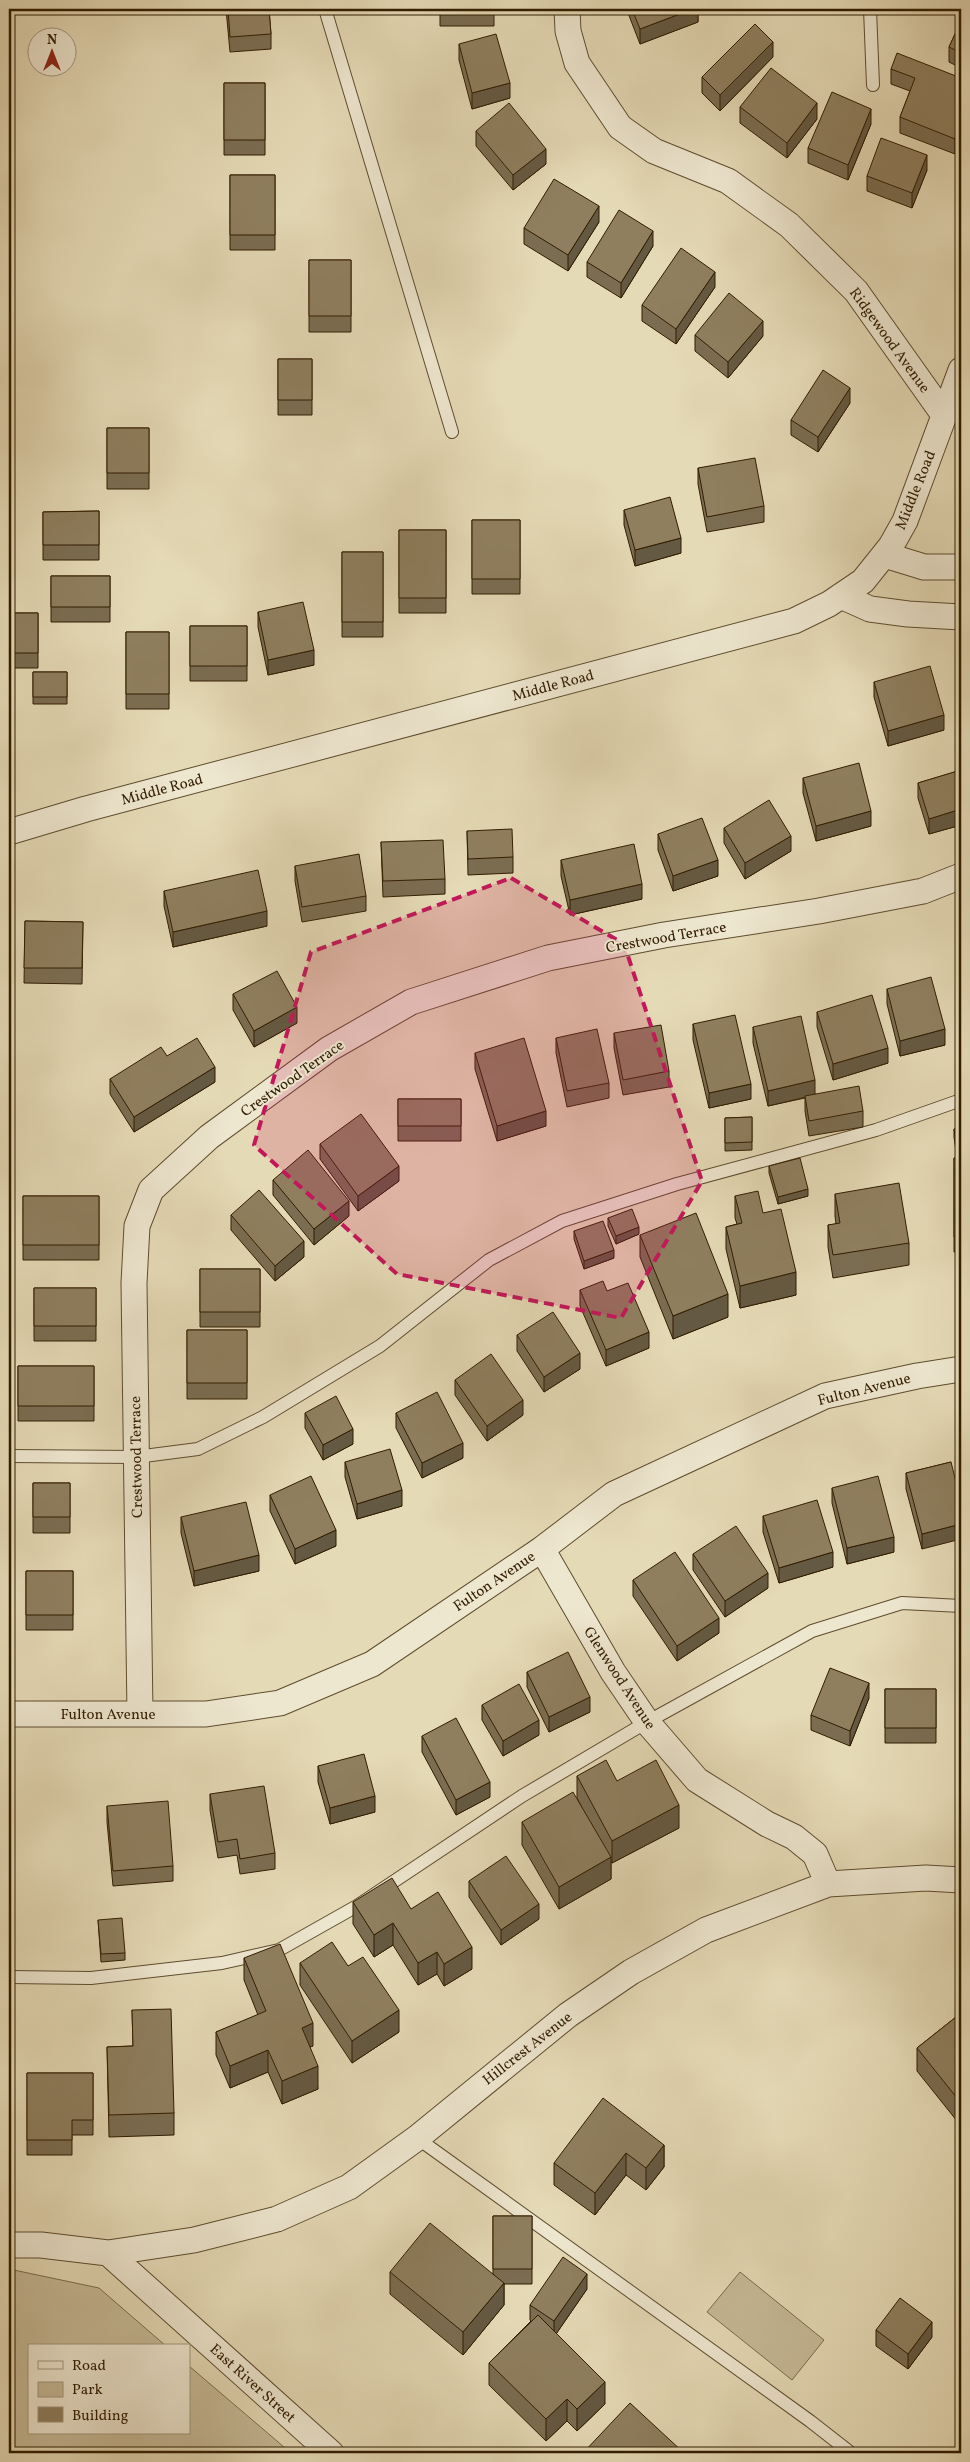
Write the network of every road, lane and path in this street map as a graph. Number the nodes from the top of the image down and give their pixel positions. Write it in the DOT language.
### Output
graph roads {
  1 [pos="325,9"];
  2 [pos="567,9"];
  3 [pos="870,9"];
  4 [pos="873,85"];
  5 [pos="961,370"];
  6 [pos="944,415"];
  7 [pos="452,432"];
  8 [pos="885,555"];
  9 [pos="961,567"];
  10 [pos="841,596"];
  11 [pos="961,617"];
  12 [pos="9,832"];
  13 [pos="961,876"];
  14 [pos="961,1100"];
  15 [pos="961,1369"];
  16 [pos="9,1456"];
  17 [pos="136,1457"];
  18 [pos="542,1549"];
  19 [pos="961,1606"];
  20 [pos="9,1714"];
  21 [pos="140,1714"];
  22 [pos="647,1722"];
  23 [pos="961,1880"];
  24 [pos="828,1884"];
  25 [pos="9,1978"];
  26 [pos="417,2138"];
  27 [pos="9,2244"];
  28 [pos="108,2253"];
  29 [pos="331,2453"];
  30 [pos="851,2453"];
  1 -- 7 [label="lane"];
  2 -- 6 [label="street, Ridgewood Avenue"];
  3 -- 4 [label="lane"];
  5 -- 6 [label="street, Middle Road"];
  6 -- 8 [label="street, Middle Road"];
  8 -- 9 [label="street"];
  8 -- 10 [label="street, Middle Road"];
  10 -- 11 [label="street"];
  10 -- 12 [label="street, Middle Road"];
  13 -- 17 [label="street, Crestwood Terrace"];
  14 -- 17 [label="lane"];
  15 -- 18 [label="street, Fulton Avenue"];
  16 -- 17 [label="lane"];
  17 -- 21 [label="street, Crestwood Terrace"];
  18 -- 21 [label="street, Fulton Avenue"];
  18 -- 22 [label="street, Glenwood Avenue"];
  19 -- 22 [label="lane"];
  20 -- 21 [label="street, Fulton Avenue"];
  22 -- 24 [label="street, Glenwood Avenue"];
  22 -- 25 [label="lane"];
  23 -- 24 [label="street, Hillcrest Avenue"];
  24 -- 26 [label="street, Hillcrest Avenue"];
  26 -- 28 [label="street, Hillcrest Avenue"];
  26 -- 30 [label="lane"];
  27 -- 28 [label="street, Hillcrest Avenue"];
  28 -- 29 [label="street, East River Street"];
}
